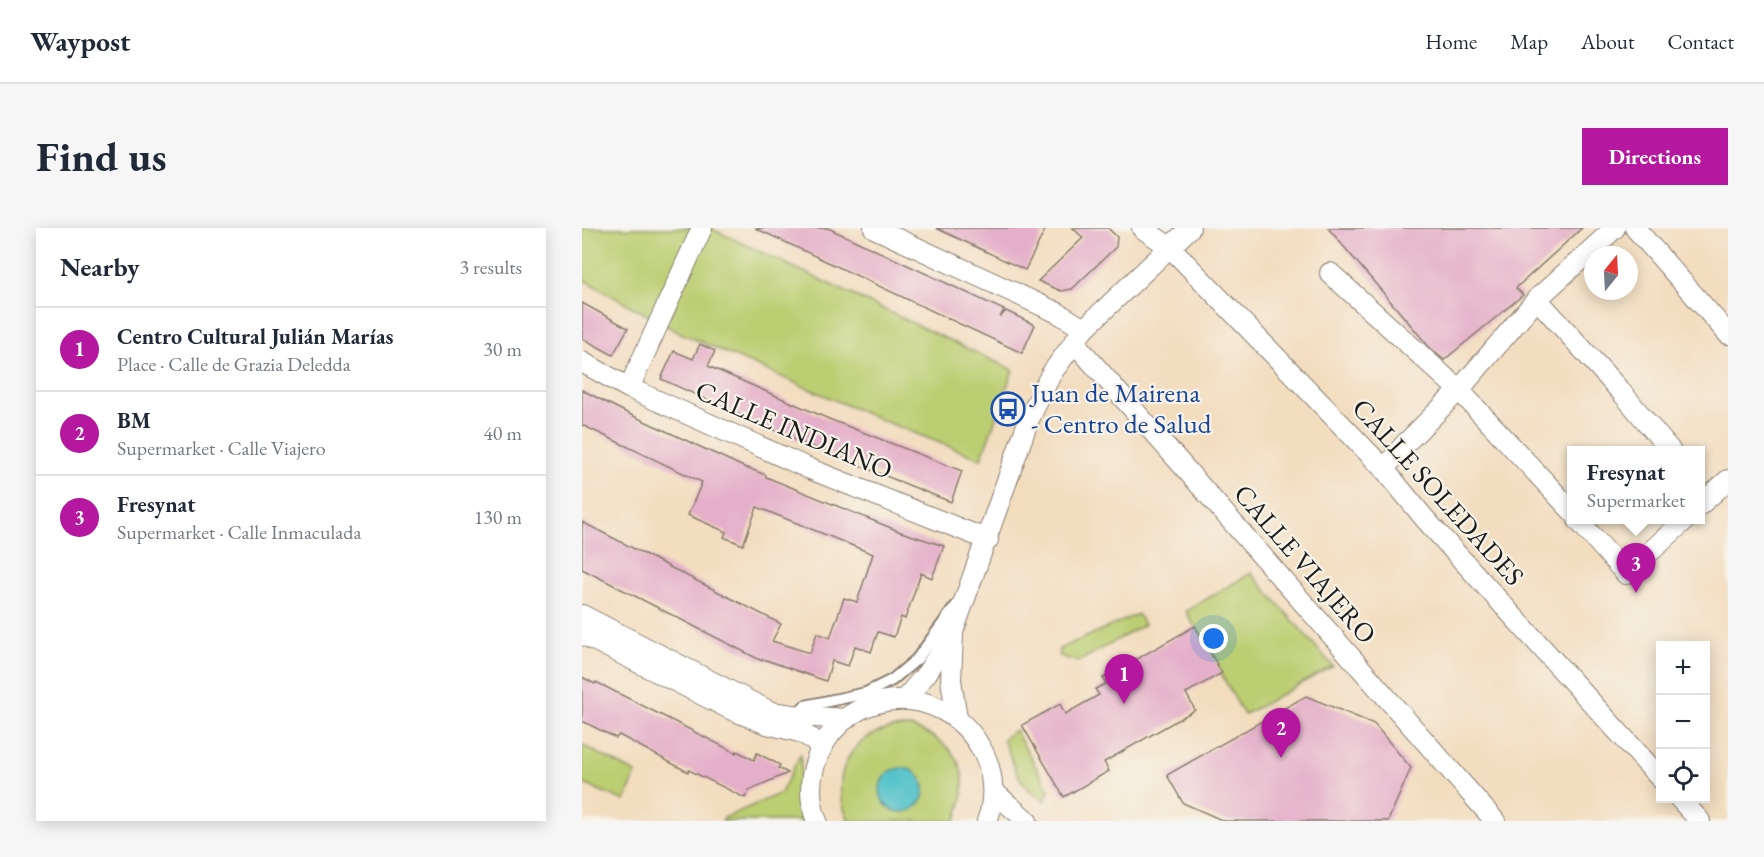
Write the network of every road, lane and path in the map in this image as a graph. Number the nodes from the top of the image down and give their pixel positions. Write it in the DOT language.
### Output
graph roads {
  1 [pos="702,228"];
  2 [pos="874,228"];
  3 [pos="1142,228"];
  4 [pos="1190,228"];
  5 [pos="1615,228"];
  6 [pos="1635,228"];
  7 [pos="1171,248"];
  8 [pos="1330,273"];
  9 [pos="1537,299"];
  10 [pos="1728,334"];
  11 [pos="1079,336"];
  12 [pos="582,362"];
  13 [pos="629,388"];
  14 [pos="1459,390"];
  15 [pos="1667,446"];
  16 [pos="1384,469"];
  17 [pos="1728,480"];
  18 [pos="1705,495"];
  19 [pos="1567,507"];
  20 [pos="1582,524"];
  21 [pos="1679,524"];
  22 [pos="988,540"];
  23 [pos="970,586"];
  24 [pos="582,615"];
  25 [pos="953,632"];
  26 [pos="582,634"];
  27 [pos="905,699"];
  28 [pos="797,715"];
  29 [pos="957,718"];
  30 [pos="846,719"];
  31 [pos="821,749"];
  32 [pos="1656,774"];
  33 [pos="993,791"];
  34 [pos="1684,803"];
  35 [pos="817,821"];
  36 [pos="987,821"];
  37 [pos="1027,821"];
  38 [pos="1496,821"];
  39 [pos="1700,821"];
  1 -- 13 [label="street"];
  2 -- 11 [label="street, CALLE VIAJERO"];
  3 -- 7 [label="street, CALLE SOLEDADES"];
  4 -- 7 [label="street"];
  5 -- 9 [label="street"];
  6 -- 10 [label="street"];
  7 -- 11 [label="street"];
  7 -- 16 [label="street, CALLE SOLEDADES"];
  8 -- 14 [label="street"];
  9 -- 14 [label="street"];
  9 -- 15 [label="street"];
  11 -- 22 [label="street"];
  11 -- 38 [label="street, CALLE VIAJERO"];
  12 -- 13 [label="street, CALLE INDIANO"];
  13 -- 22 [label="street, CALLE INDIANO"];
  14 -- 16 [label="street"];
  14 -- 19 [label="street"];
  16 -- 32 [label="street, CALLE SOLEDADES"];
  17 -- 18 [label="street"];
  20 -- 21 [label="street"];
  22 -- 23 [label="street"];
  23 -- 25 [label="street"];
  23 -- 28 [label="lane"];
  24 -- 28 [label="street"];
  25 -- 27 [label="street"];
  25 -- 29 [label="street"];
  26 -- 31 [label="street"];
  27 -- 29 [label="street"];
  27 -- 30 [label="street"];
  28 -- 30 [label="street"];
  29 -- 33 [label="street"];
  30 -- 31 [label="street"];
  31 -- 35 [label="street"];
  33 -- 36 [label="street"];
  33 -- 37 [label="street"];
  34 -- 39 [label="street"];
}
